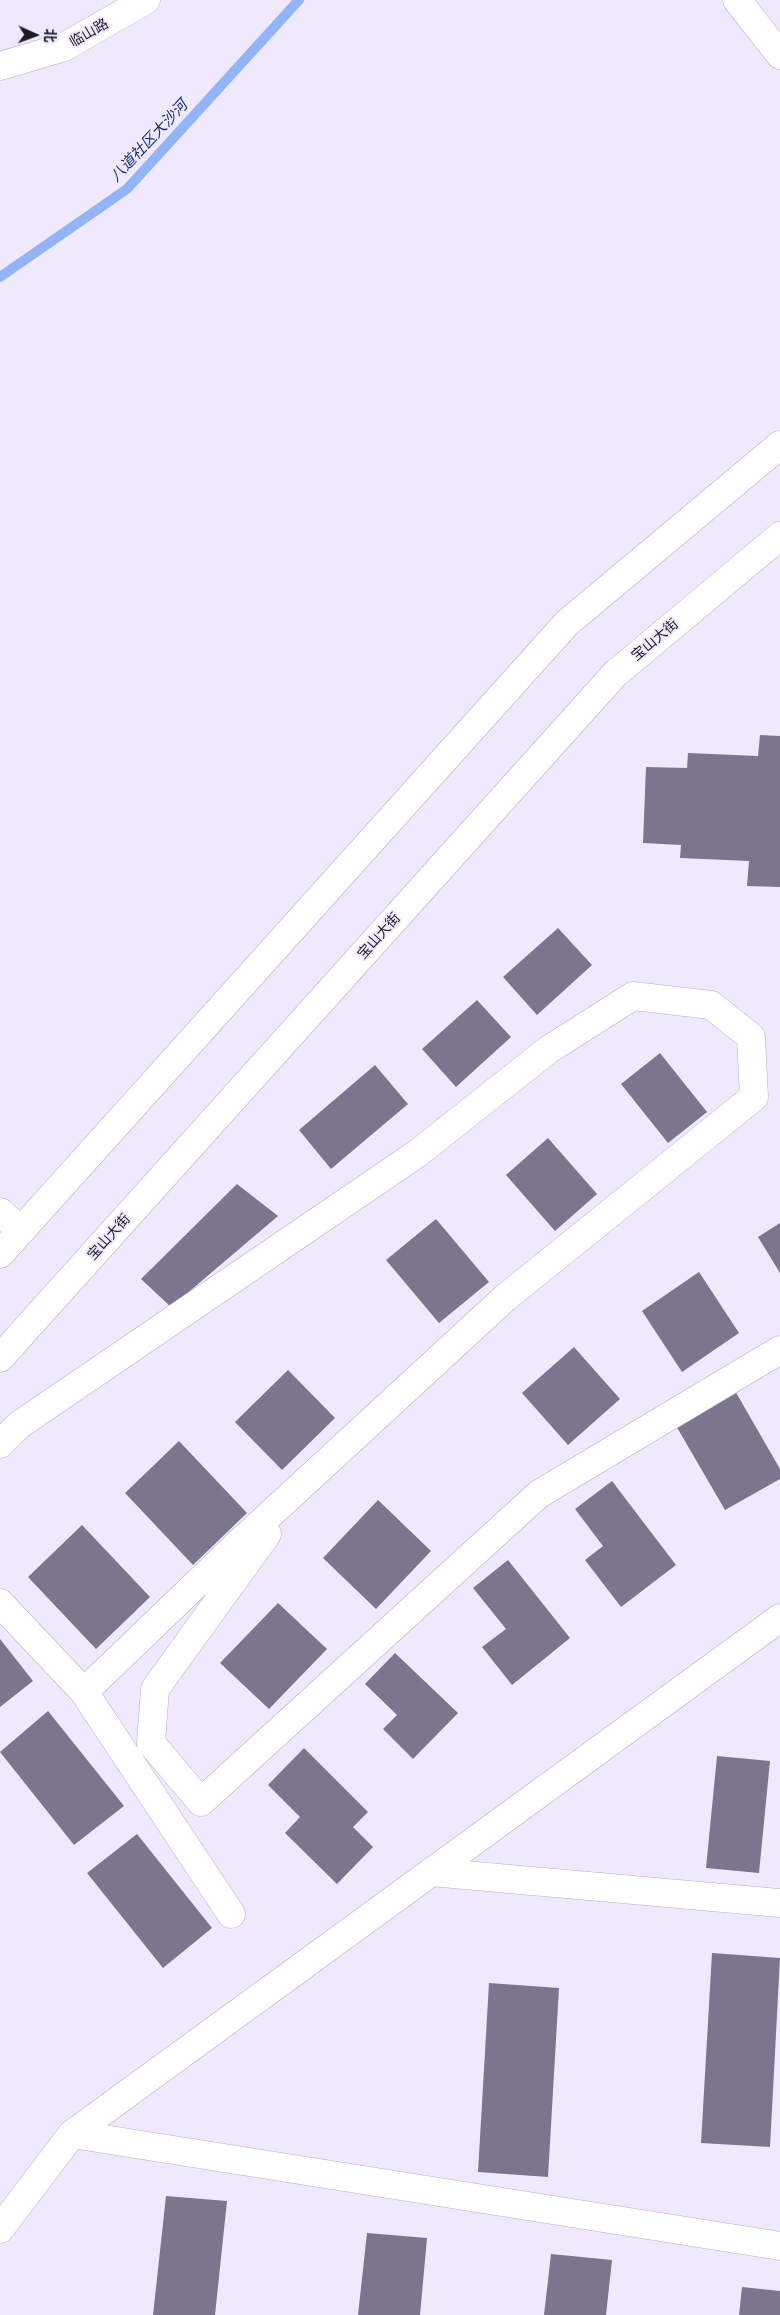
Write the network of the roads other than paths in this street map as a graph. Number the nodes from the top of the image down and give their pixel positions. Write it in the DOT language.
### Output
graph roads {
  1 [pos="146,0"];
  2 [pos="737,0"];
  3 [pos="780,55"];
  4 [pos="0,66"];
  5 [pos="780,445"];
  6 [pos="780,536"];
  7 [pos="0,1212"];
  8 [pos="21,1231"];
  9 [pos="0,1254"];
  10 [pos="780,1350"];
  11 [pos="0,1358"];
  12 [pos="0,1444"];
  13 [pos="303,1484"];
  14 [pos="0,1603"];
  15 [pos="780,1618"];
  16 [pos="84,1692"];
  17 [pos="431,1872"];
  18 [pos="780,1903"];
  19 [pos="231,1914"];
  20 [pos="72,2134"];
  21 [pos="0,2229"];
  22 [pos="780,2246"];
  1 -- 4 [label="street, 临山路"];
  2 -- 3 [label="street"];
  5 -- 8 [label="street"];
  6 -- 11 [label="street, 宝山大街"];
  7 -- 8 [label="street"];
  8 -- 9 [label="street"];
  10 -- 13 [label="street"];
  12 -- 13 [label="street"];
  13 -- 16 [label="street"];
  14 -- 16 [label="street"];
  15 -- 17 [label="street"];
  16 -- 19 [label="street"];
  17 -- 18 [label="street"];
  17 -- 20 [label="street"];
  20 -- 21 [label="street"];
  20 -- 22 [label="street"];
}
